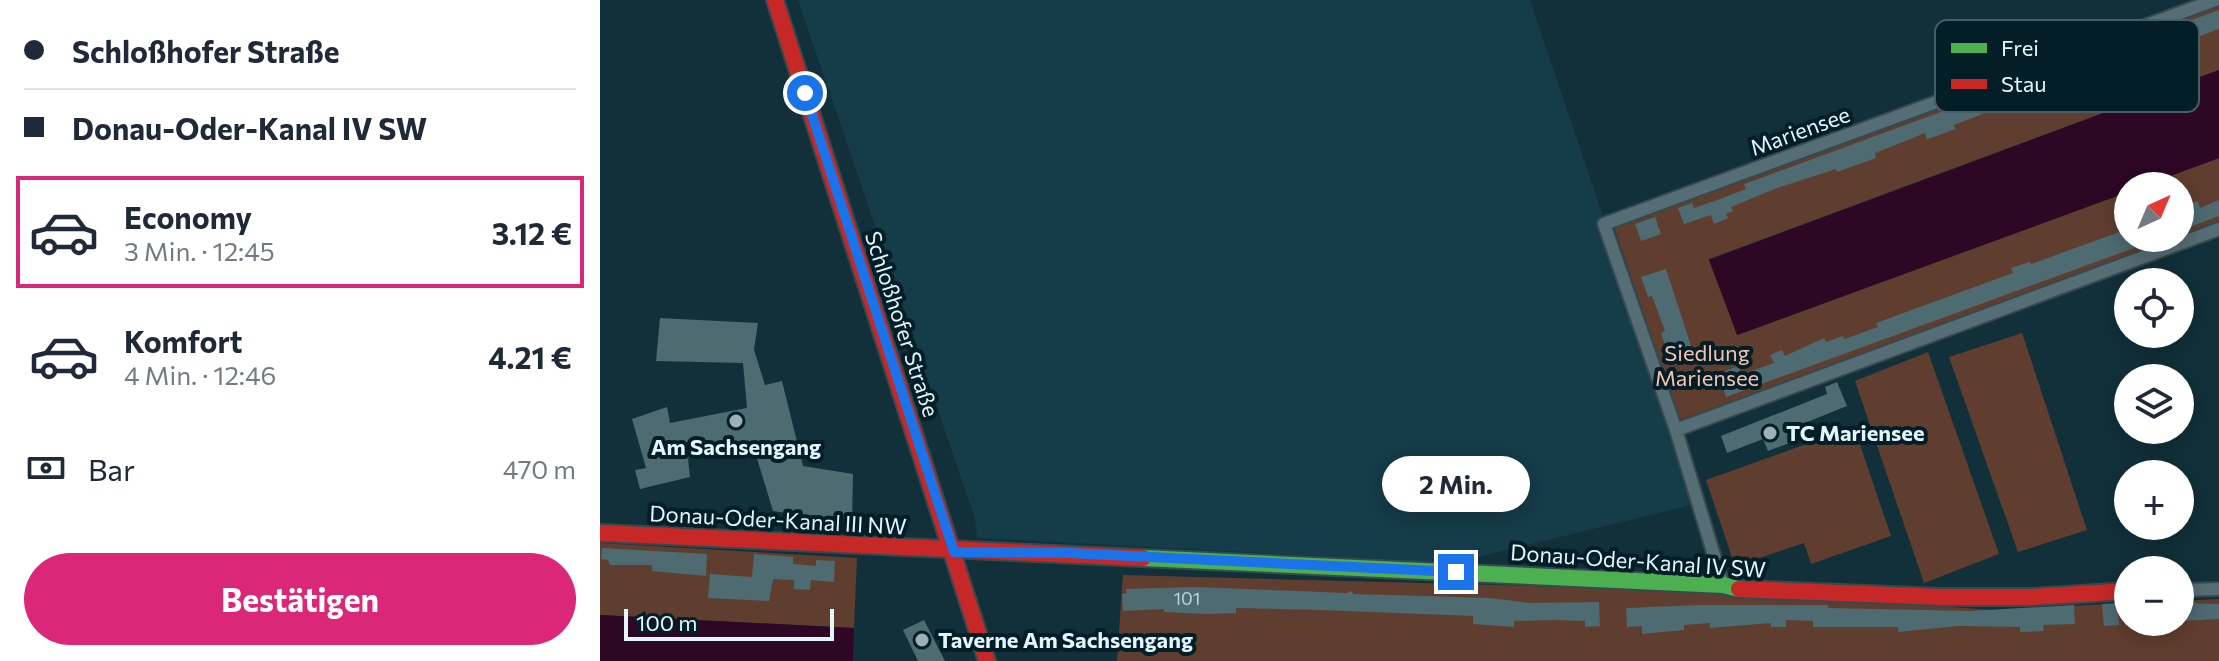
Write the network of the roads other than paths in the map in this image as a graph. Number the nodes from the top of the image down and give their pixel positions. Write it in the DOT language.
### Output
graph roads {
  1 [pos="775,0"];
  2 [pos="2215,0"];
  3 [pos="2160,20"];
  4 [pos="1935,103"];
  5 [pos="2219,229"];
  6 [pos="1676,430"];
  7 [pos="608,534"];
  8 [pos="954,552"];
  9 [pos="1723,585"];
  10 [pos="2219,589"];
  11 [pos="2194,590"];
  12 [pos="2114,592"];
  13 [pos="987,661"];
  1 -- 8 [label="street, Schloßhofer Straße"];
  2 -- 3 [label="street, Mariensee"];
  4 -- 6 [label="street, Mariensee"];
  5 -- 6 [label="street"];
  6 -- 9 [label="street, Mariensee"];
  7 -- 8 [label="street, Donau-Oder-Kanal III NW"];
  8 -- 9 [label="street, Donau-Oder-Kanal IV SW"];
  8 -- 13 [label="street, Schloßhofer Straße"];
  9 -- 12 [label="street, Donau-Oder-Kanal IV SW"];
  10 -- 11 [label="street"];
}
